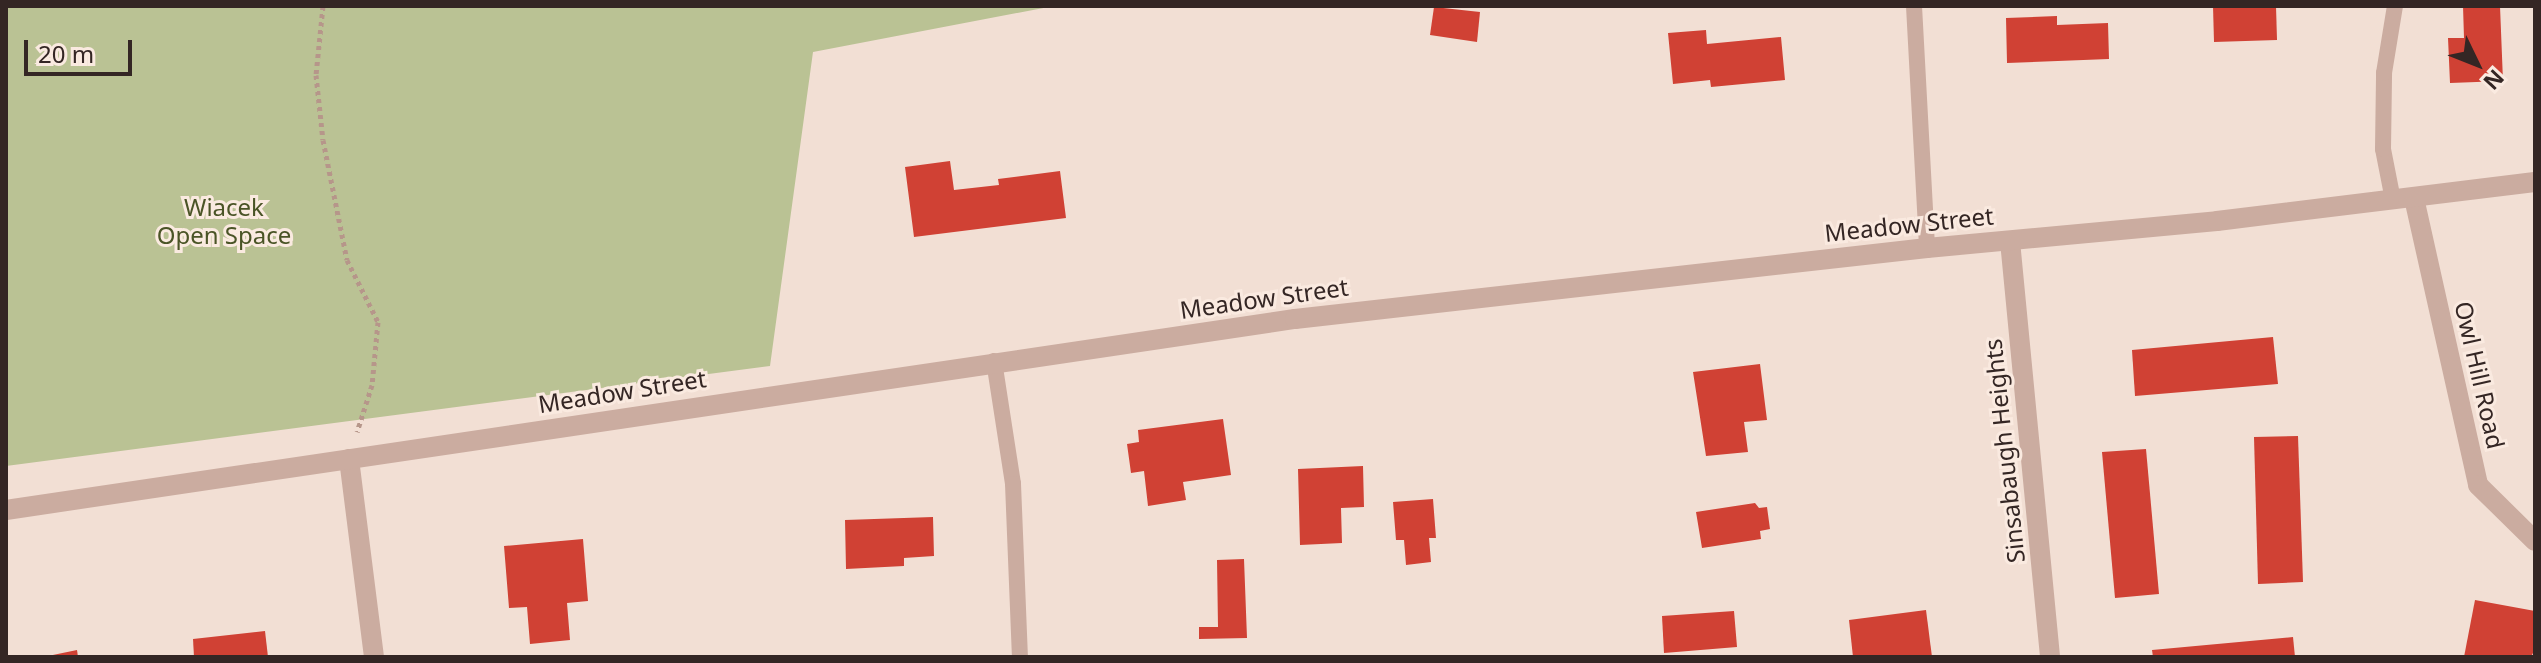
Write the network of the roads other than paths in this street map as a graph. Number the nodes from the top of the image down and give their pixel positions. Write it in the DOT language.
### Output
graph roads {
  1 [pos="1914,6"];
  2 [pos="2395,6"];
  3 [pos="2535,182"];
  4 [pos="2404,199"];
  5 [pos="2010,241"];
  6 [pos="1927,248"];
  7 [pos="994,361"];
  8 [pos="349,459"];
  9 [pos="6,510"];
  10 [pos="2535,541"];
  11 [pos="374,657"];
  12 [pos="1020,657"];
  13 [pos="2050,657"];
  1 -- 6 [label="lane"];
  2 -- 4 [label="lane"];
  3 -- 4 [label="street, Meadow Street"];
  4 -- 5 [label="street, Meadow Street"];
  4 -- 10 [label="street, Owl Hill Road"];
  5 -- 6 [label="street, Meadow Street"];
  5 -- 13 [label="street, Sinsabaugh Heights"];
  6 -- 7 [label="street, Meadow Street"];
  7 -- 8 [label="street, Meadow Street"];
  7 -- 12 [label="lane"];
  8 -- 9 [label="street, Meadow Street"];
  8 -- 11 [label="street"];
}
